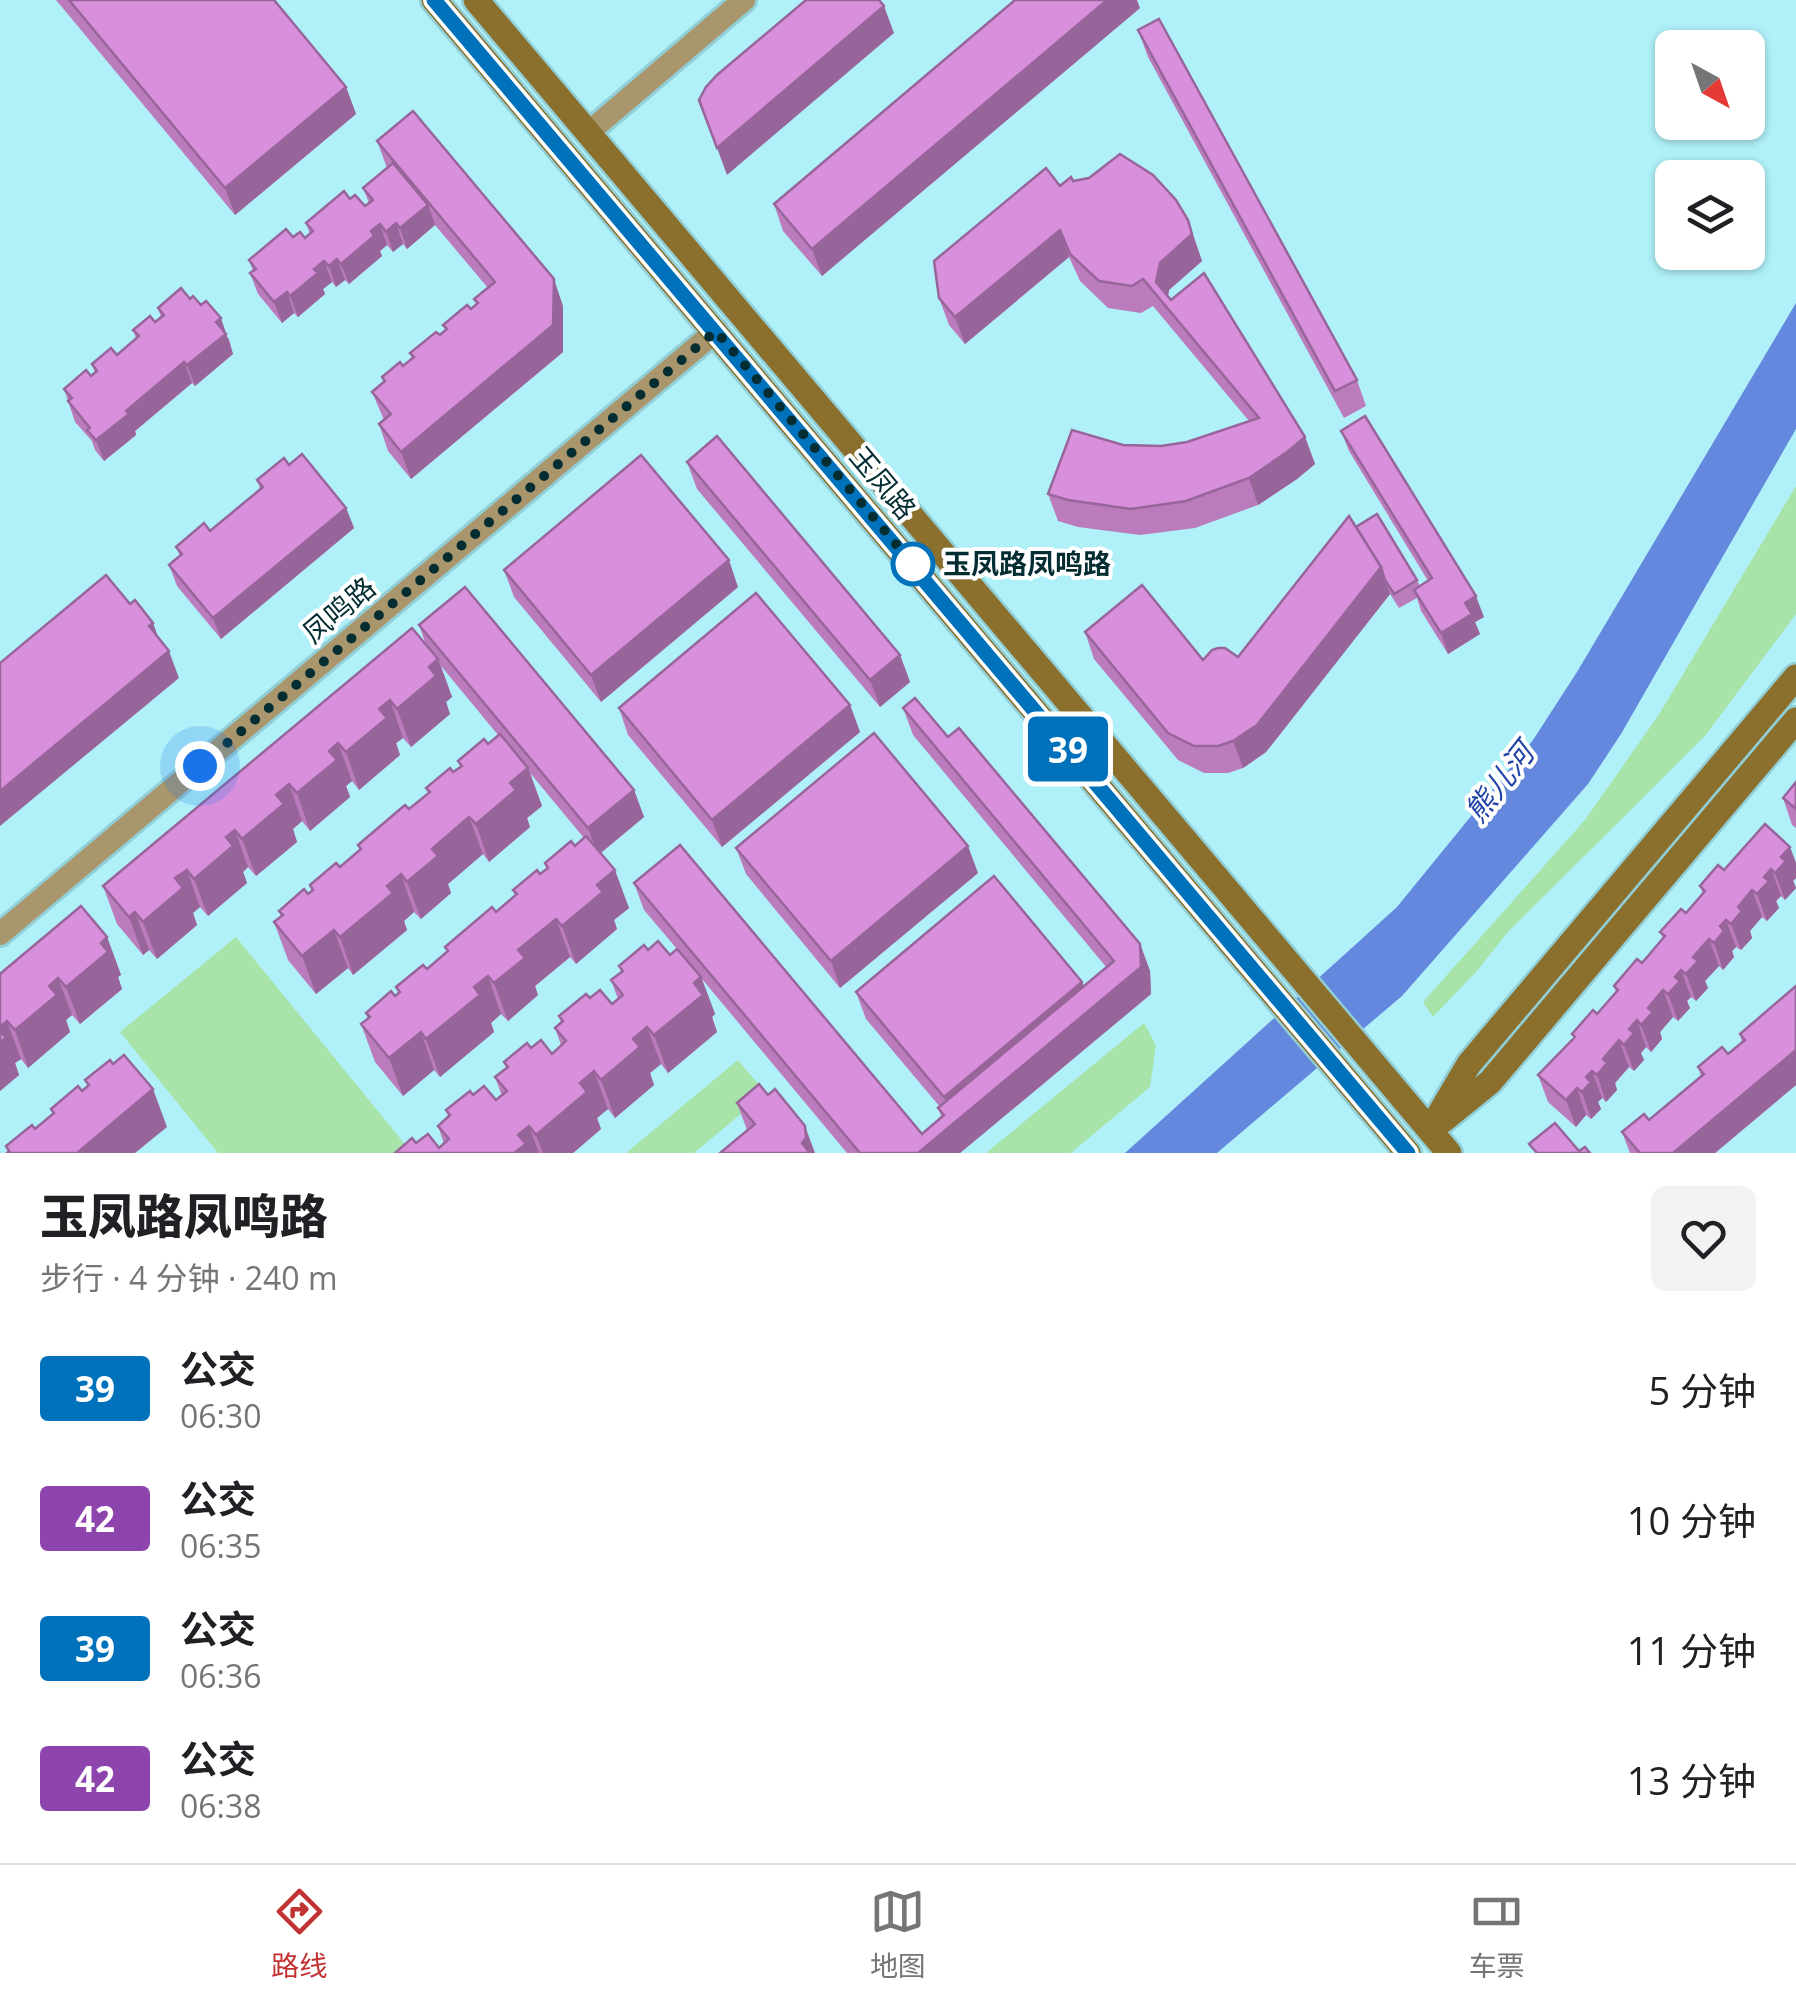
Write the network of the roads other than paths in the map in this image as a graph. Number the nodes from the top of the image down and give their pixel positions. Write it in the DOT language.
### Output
graph roads {
  1 [pos="434,0"];
  2 [pos="476,0"];
  3 [pos="744,0"];
  4 [pos="589,132"];
  5 [pos="716,331"];
  6 [pos="1796,678"];
  7 [pos="1796,720"];
  8 [pos="0,934"];
  9 [pos="1430,1130"];
  10 [pos="1406,1152"];
  11 [pos="1450,1153"];
  1 -- 5 [label="street, 玉凤路"];
  2 -- 4 [label="street, 玉凤路"];
  3 -- 4 [label="street"];
  4 -- 9 [label="street, 玉凤路"];
  5 -- 8 [label="street, 凤鸣路"];
  5 -- 10 [label="street, 玉凤路"];
  6 -- 9 [label="street"];
  7 -- 9 [label="street"];
  9 -- 10 [label="street"];
  9 -- 11 [label="street, 玉凤路"];
}
